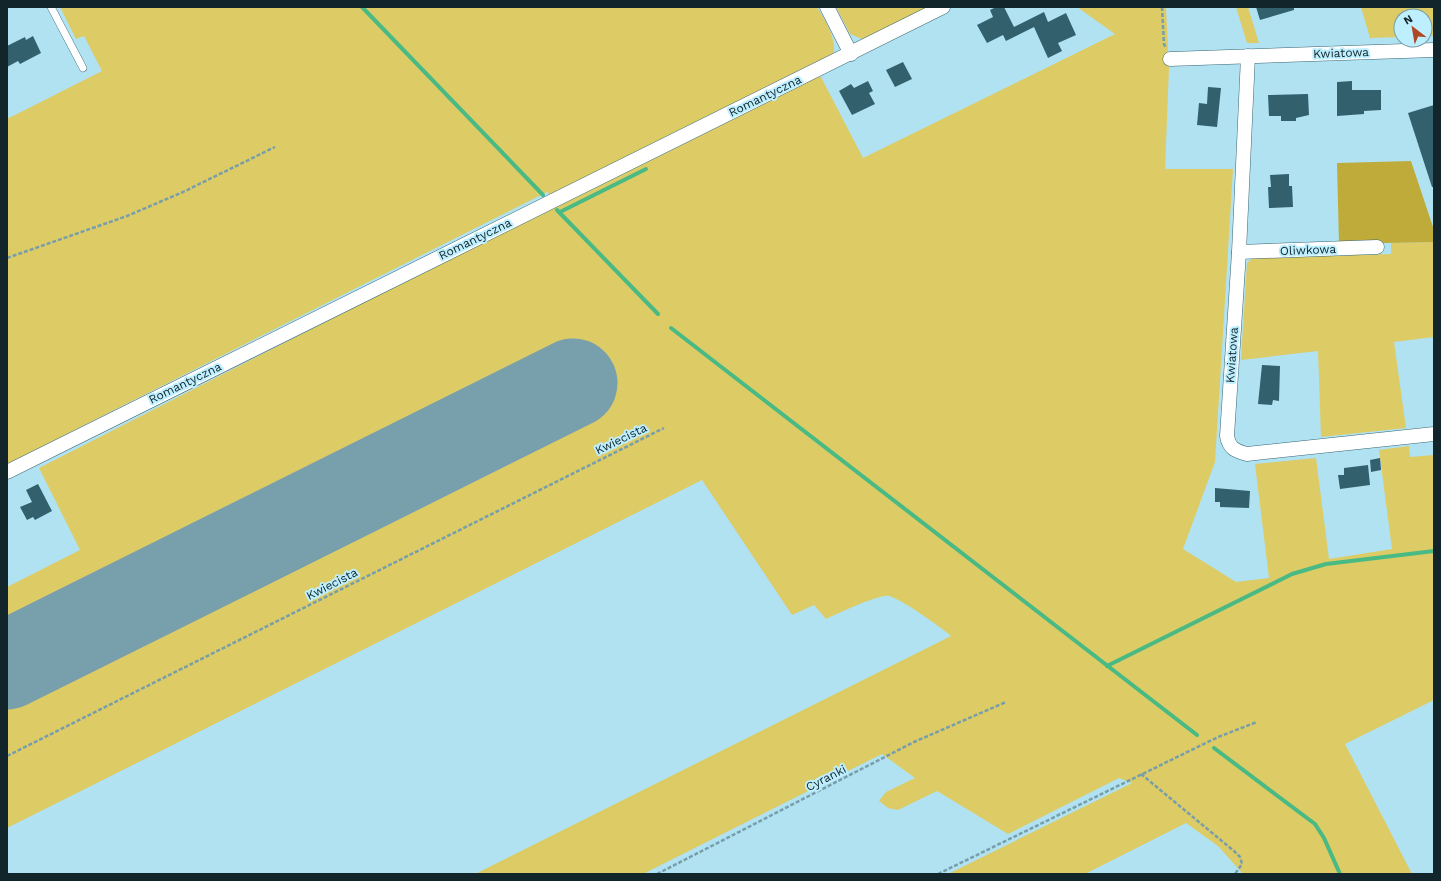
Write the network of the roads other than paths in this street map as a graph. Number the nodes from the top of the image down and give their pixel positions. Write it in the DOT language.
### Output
graph roads {
  1 [pos="51,7"];
  2 [pos="827,7"];
  3 [pos="943,7"];
  4 [pos="1434,50"];
  5 [pos="1170,53"];
  6 [pos="851,54"];
  7 [pos="1248,56"];
  8 [pos="84,68"];
  9 [pos="1377,247"];
  10 [pos="1239,252"];
  11 [pos="1434,434"];
  12 [pos="7,472"];
  1 -- 8 [label="lane"];
  2 -- 6 [label="street"];
  3 -- 6 [label="street, Romantyczna"];
  4 -- 7 [label="street, Kwiatowa"];
  5 -- 7 [label="street, Kwiatowa"];
  6 -- 12 [label="street, Romantyczna"];
  7 -- 10 [label="street, Kwiatowa"];
  9 -- 10 [label="street, Oliwkowa"];
  10 -- 11 [label="street, Kwiatowa"];
}
